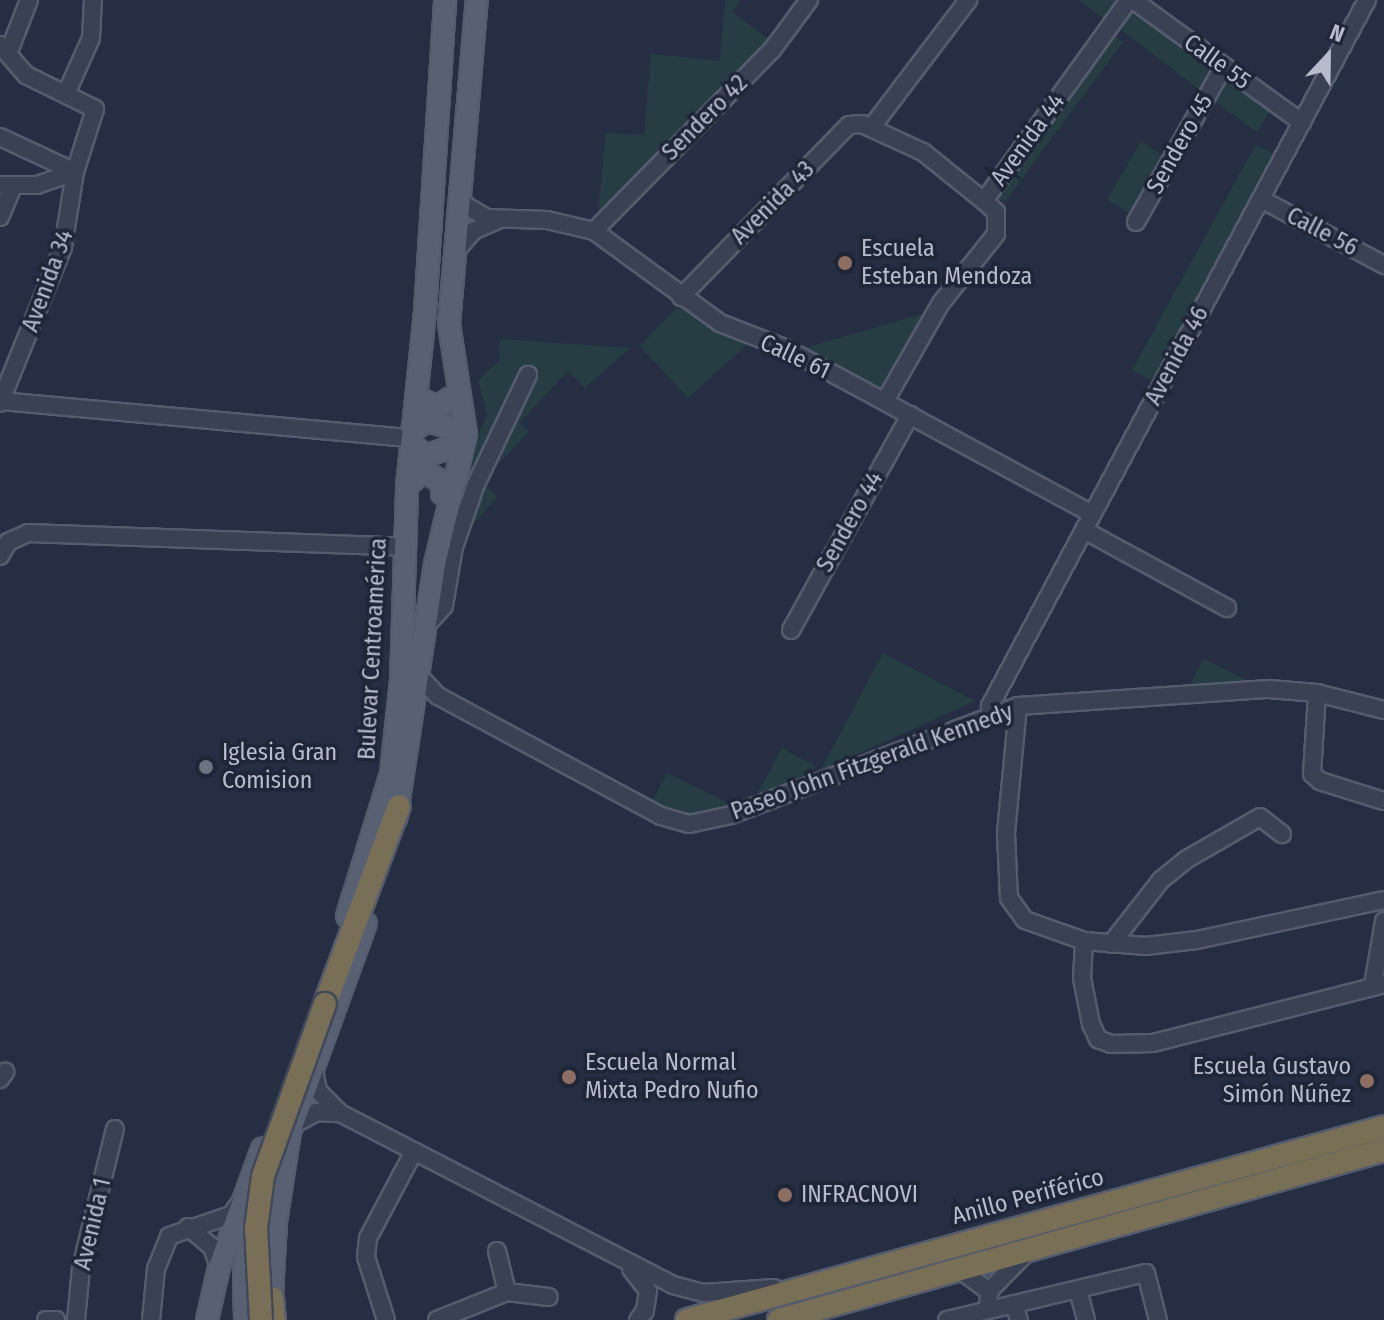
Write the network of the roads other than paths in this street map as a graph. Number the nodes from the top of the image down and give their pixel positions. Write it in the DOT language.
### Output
graph roads {
  1 [pos="29,0"];
  2 [pos="93,0"];
  3 [pos="445,0"];
  4 [pos="477,0"];
  5 [pos="809,0"];
  6 [pos="968,0"];
  7 [pos="1131,0"];
  8 [pos="1367,0"];
  9 [pos="4,50"];
  10 [pos="1224,66"];
  11 [pos="66,94"];
  12 [pos="1302,123"];
  13 [pos="871,128"];
  14 [pos="0,137"];
  15 [pos="75,172"];
  16 [pos="6,187"];
  17 [pos="460,194"];
  18 [pos="1261,199"];
  19 [pos="984,201"];
  20 [pos="0,217"];
  21 [pos="500,219"];
  22 [pos="1136,222"];
  23 [pos="594,231"];
  24 [pos="455,252"];
  25 [pos="1384,265"];
  26 [pos="681,297"];
  27 [pos="449,324"];
  28 [pos="528,375"];
  29 [pos="416,397"];
  30 [pos="451,398"];
  31 [pos="885,401"];
  32 [pos="1,402"];
  33 [pos="910,415"];
  34 [pos="411,437"];
  35 [pos="453,438"];
  36 [pos="407,486"];
  37 [pos="442,494"];
  38 [pos="1092,514"];
  39 [pos="1084,530"];
  40 [pos="406,547"];
  41 [pos="0,556"];
  42 [pos="1227,608"];
  43 [pos="425,627"];
  44 [pos="791,630"];
  45 [pos="418,689"];
  46 [pos="1317,693"];
  47 [pos="438,696"];
  48 [pos="1018,706"];
  49 [pos="1384,710"];
  50 [pos="990,714"];
  51 [pos="1384,801"];
  52 [pos="399,806"];
  53 [pos="1282,834"];
  54 [pos="1384,900"];
  55 [pos="1384,921"];
  56 [pos="1084,941"];
  57 [pos="1111,944"];
  58 [pos="1379,985"];
  59 [pos="314,1070"];
  60 [pos="340,1113"];
  61 [pos="1384,1127"];
  62 [pos="115,1129"];
  63 [pos="292,1129"];
  64 [pos="1384,1150"];
  65 [pos="414,1151"];
  66 [pos="243,1198"];
  67 [pos="188,1227"];
  68 [pos="1029,1250"];
  69 [pos="497,1251"];
  70 [pos="625,1262"];
  71 [pos="219,1267"];
  72 [pos="960,1270"];
  73 [pos="804,1285"];
  74 [pos="1078,1290"];
  75 [pos="989,1291"];
  76 [pos="507,1292"];
  77 [pos="549,1297"];
  78 [pos="988,1310"];
  79 [pos="1016,1312"];
  80 [pos="272,1313"];
  81 [pos="951,1319"];
  82 [pos="46,1320"];
  83 [pos="56,1320"];
  84 [pos="76,1320"];
  85 [pos="151,1320"];
  86 [pos="207,1320"];
  87 [pos="245,1320"];
  88 [pos="261,1320"];
  89 [pos="386,1320"];
  90 [pos="437,1320"];
  91 [pos="638,1320"];
  92 [pos="687,1320"];
  93 [pos="779,1320"];
  94 [pos="1086,1320"];
  95 [pos="1158,1320"];
  1 -- 9 [label="street"];
  2 -- 11 [label="street"];
  3 -- 29 [label="main road, Bulevar Centroamérica"];
  4 -- 17 [label="main road, Bulevar Centroamérica"];
  5 -- 23 [label="street, Sendero 42"];
  6 -- 13 [label="street"];
  7 -- 10 [label="street, Calle 55"];
  7 -- 19 [label="street, Avenida 44"];
  8 -- 12 [label="street, Avenida 46"];
  9 -- 11 [label="street"];
  10 -- 12 [label="street, Calle 55"];
  10 -- 22 [label="street, Sendero 45"];
  11 -- 15 [label="street, Avenida 34"];
  12 -- 18 [label="street, Avenida 46"];
  13 -- 19 [label="street"];
  13 -- 26 [label="street, Avenida 43"];
  14 -- 15 [label="street"];
  15 -- 16 [label="street"];
  15 -- 32 [label="street, Avenida 34"];
  16 -- 20 [label="street"];
  17 -- 21 [label="street, Calle 61"];
  17 -- 24 [label="main road, Bulevar Centroamérica"];
  18 -- 25 [label="street, Calle 56"];
  18 -- 38 [label="street, Avenida 46"];
  19 -- 31 [label="street, Avenida 44"];
  21 -- 23 [label="street, Calle 61"];
  21 -- 24 [label="street"];
  23 -- 26 [label="street, Calle 61"];
  24 -- 27 [label="main road, Bulevar Centroamérica"];
  26 -- 31 [label="street, Calle 61"];
  27 -- 30 [label="main road"];
  27 -- 43 [label="main road, Bulevar Centroamérica"];
  28 -- 43 [label="street"];
  29 -- 30 [label="main road"];
  29 -- 34 [label="main road, Bulevar Centroamérica"];
  30 -- 35 [label="main road"];
  31 -- 33 [label="street, Calle 61"];
  32 -- 34 [label="street"];
  33 -- 38 [label="street, Calle 61"];
  33 -- 44 [label="street, Sendero 44"];
  34 -- 35 [label="main road"];
  34 -- 35 [label="main road"];
  34 -- 36 [label="main road, Bulevar Centroamérica"];
  35 -- 37 [label="main road"];
  36 -- 37 [label="main road"];
  36 -- 40 [label="main road, Bulevar Centroamérica"];
  37 -- 45 [label="main road"];
  38 -- 39 [label="street, Avenida 46"];
  39 -- 42 [label="street"];
  39 -- 50 [label="street, Avenida 46"];
  40 -- 41 [label="street"];
  40 -- 66 [label="main road, Bulevar Centroamérica"];
  43 -- 45 [label="main road, Bulevar Centroamérica"];
  45 -- 47 [label="street"];
  45 -- 47 [label="street, Paseo John Fitzgerald Kennedy"];
  45 -- 52 [label="main road, Bulevar Centroamérica"];
  46 -- 48 [label="street, Paseo John Fitzgerald Kennedy"];
  46 -- 49 [label="street, Paseo John Fitzgerald Kennedy"];
  46 -- 51 [label="street"];
  47 -- 50 [label="street, Paseo John Fitzgerald Kennedy"];
  48 -- 50 [label="street, Paseo John Fitzgerald Kennedy"];
  48 -- 56 [label="street"];
  52 -- 59 [label="main road, Bulevar Centroamérica"];
  52 -- 88 [label="highway, bridge"];
  53 -- 57 [label="street"];
  54 -- 57 [label="street"];
  55 -- 58 [label="street"];
  56 -- 57 [label="street"];
  56 -- 58 [label="street"];
  59 -- 60 [label="street"];
  59 -- 63 [label="main road, Bulevar Centroamérica"];
  60 -- 63 [label="street"];
  60 -- 65 [label="street"];
  61 -- 73 [label="highway, Anillo Periférico"];
  62 -- 84 [label="street, Avenida 1"];
  63 -- 80 [label="main road, Bulevar Centroamérica"];
  63 -- 87 [label="main road"];
  64 -- 68 [label="highway, Anillo Periférico"];
  65 -- 70 [label="street"];
  65 -- 89 [label="street"];
  66 -- 67 [label="street"];
  66 -- 71 [label="main road, Bulevar Centroamérica"];
  67 -- 71 [label="street"];
  67 -- 85 [label="street"];
  68 -- 72 [label="highway, Anillo Periférico"];
  68 -- 75 [label="street"];
  69 -- 76 [label="street"];
  70 -- 73 [label="street"];
  70 -- 91 [label="street"];
  71 -- 86 [label="main road, Bulevar Centroamérica"];
  72 -- 75 [label="street"];
  72 -- 93 [label="highway, Anillo Periférico"];
  73 -- 92 [label="highway, Anillo Periférico"];
  74 -- 79 [label="street"];
  74 -- 94 [label="street"];
  74 -- 95 [label="street"];
  75 -- 78 [label="street"];
  76 -- 77 [label="street"];
  76 -- 90 [label="street"];
  78 -- 79 [label="street"];
  78 -- 81 [label="street"];
  82 -- 83 [label="street"];
}
